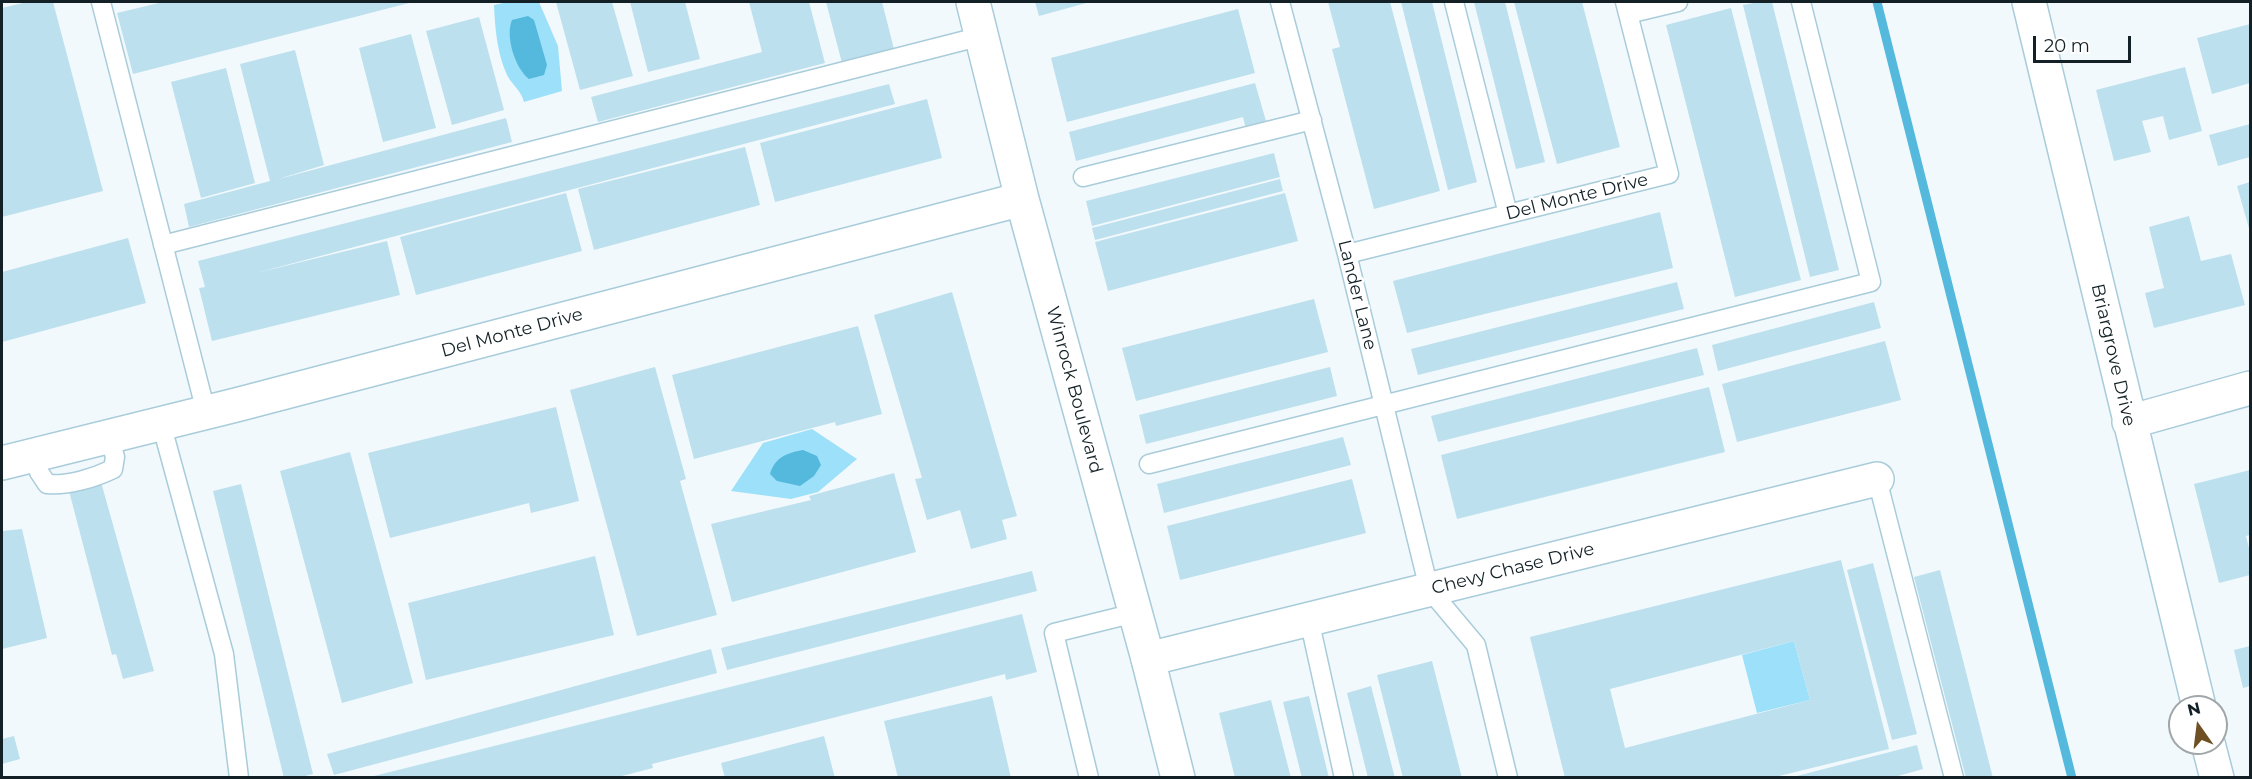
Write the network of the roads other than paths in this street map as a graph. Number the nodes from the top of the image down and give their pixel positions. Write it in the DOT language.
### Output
graph roads {
  1 [pos="101,2"];
  2 [pos="973,2"];
  3 [pos="1280,2"];
  4 [pos="1454,2"];
  5 [pos="1678,2"];
  6 [pos="1801,2"];
  7 [pos="2031,2"];
  8 [pos="1627,8"];
  9 [pos="982,36"];
  10 [pos="1312,120"];
  11 [pos="1083,177"];
  12 [pos="1022,199"];
  13 [pos="1508,214"];
  14 [pos="163,246"];
  15 [pos="1347,254"];
  16 [pos="2250,388"];
  17 [pos="1384,405"];
  18 [pos="206,412"];
  19 [pos="2129,422"];
  20 [pos="161,423"];
  21 [pos="2,463"];
  22 [pos="1149,464"];
  23 [pos="1877,479"];
  24 [pos="1429,590"];
  25 [pos="1136,613"];
  26 [pos="1309,619"];
  27 [pos="1148,659"];
  28 [pos="2196,695"];
  29 [pos="2211,755"];
  30 [pos="239,777"];
  31 [pos="1089,777"];
  32 [pos="1178,777"];
  33 [pos="1344,777"];
  34 [pos="1508,777"];
  35 [pos="1954,777"];
  36 [pos="2217,777"];
  1 -- 14 [label="lane"];
  2 -- 9 [label="street, Winrock Boulevard"];
  3 -- 10 [label="lane, Lander Lane"];
  4 -- 13 [label="lane"];
  5 -- 8 [label="lane"];
  6 -- 17 [label="lane"];
  7 -- 19 [label="street, Briargrove Drive"];
  8 -- 13 [label="lane, Del Monte Drive"];
  9 -- 12 [label="street, Winrock Boulevard"];
  9 -- 14 [label="lane"];
  10 -- 11 [label="lane"];
  10 -- 15 [label="lane, Lander Lane"];
  12 -- 18 [label="street, Del Monte Drive"];
  12 -- 25 [label="street, Winrock Boulevard"];
  13 -- 15 [label="lane, Del Monte Drive"];
  14 -- 18 [label="lane"];
  15 -- 17 [label="lane, Lander Lane"];
  16 -- 19 [label="street"];
  17 -- 22 [label="lane"];
  17 -- 24 [label="lane, Lander Lane"];
  18 -- 20 [label="street, Del Monte Drive"];
  19 -- 28 [label="street, Briargrove Drive"];
  20 -- 21 [label="street, Del Monte Drive"];
  20 -- 30 [label="lane"];
  23 -- 24 [label="street, Chevy Chase Drive"];
  23 -- 35 [label="lane"];
  24 -- 26 [label="street, Chevy Chase Drive"];
  24 -- 34 [label="lane"];
  25 -- 27 [label="street, Winrock Boulevard"];
  25 -- 31 [label="lane"];
  26 -- 27 [label="street, Chevy Chase Drive"];
  26 -- 33 [label="lane"];
  27 -- 32 [label="street, Winrock Boulevard"];
  29 -- 36 [label="street"];
}
